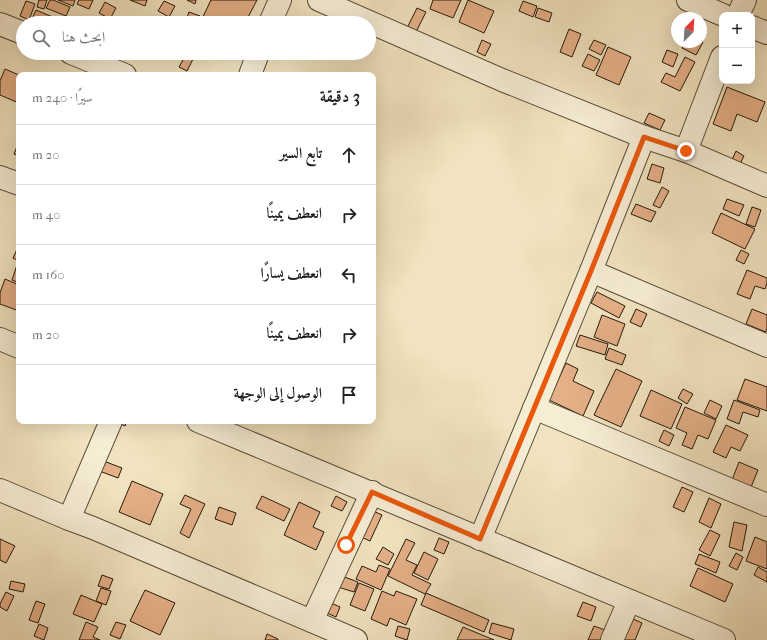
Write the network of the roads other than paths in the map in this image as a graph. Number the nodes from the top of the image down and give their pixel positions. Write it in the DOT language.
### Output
graph roads {
  1 [pos="280,0"];
  2 [pos="319,0"];
  3 [pos="688,0"];
  4 [pos="745,0"];
  5 [pos="739,12"];
  6 [pos="719,13"];
  7 [pos="273,16"];
  8 [pos="356,16"];
  9 [pos="0,24"];
  10 [pos="376,25"];
  11 [pos="755,28"];
  12 [pos="16,30"];
  13 [pos="767,33"];
  14 [pos="89,60"];
  15 [pos="255,60"];
  16 [pos="719,65"];
  17 [pos="118,72"];
  18 [pos="251,72"];
  19 [pos="644,137"];
  20 [pos="686,151"];
  21 [pos="0,177"];
  22 [pos="16,183"];
  23 [pos="767,186"];
  24 [pos="591,271"];
  25 [pos="0,339"];
  26 [pos="16,346"];
  27 [pos="767,346"];
  28 [pos="534,408"];
  29 [pos="110,424"];
  30 [pos="205,424"];
  31 [pos="0,490"];
  32 [pos="372,492"];
  33 [pos="767,505"];
  34 [pos="69,520"];
  35 [pos="480,539"];
  36 [pos="629,601"];
  37 [pos="312,621"];
  38 [pos="356,640"];
  39 [pos="612,640"];
  40 [pos="724,640"];
  1 -- 7 [label="street"];
  2 -- 8 [label="street"];
  3 -- 6 [label="street"];
  4 -- 5 [label="street"];
  9 -- 12 [label="street"];
  10 -- 19 [label="street"];
  11 -- 13 [label="street"];
  14 -- 17 [label="street"];
  15 -- 18 [label="street"];
  16 -- 20 [label="street"];
  19 -- 20 [label="street"];
  19 -- 24 [label="street"];
  20 -- 23 [label="street"];
  21 -- 22 [label="street"];
  24 -- 27 [label="street"];
  24 -- 28 [label="street"];
  25 -- 26 [label="street"];
  28 -- 33 [label="street"];
  28 -- 35 [label="street"];
  29 -- 34 [label="street"];
  30 -- 32 [label="street"];
  31 -- 34 [label="street"];
  32 -- 35 [label="street"];
  32 -- 37 [label="street"];
  34 -- 37 [label="street"];
  35 -- 36 [label="street"];
  36 -- 39 [label="street"];
  36 -- 40 [label="street"];
  37 -- 38 [label="street"];
}
